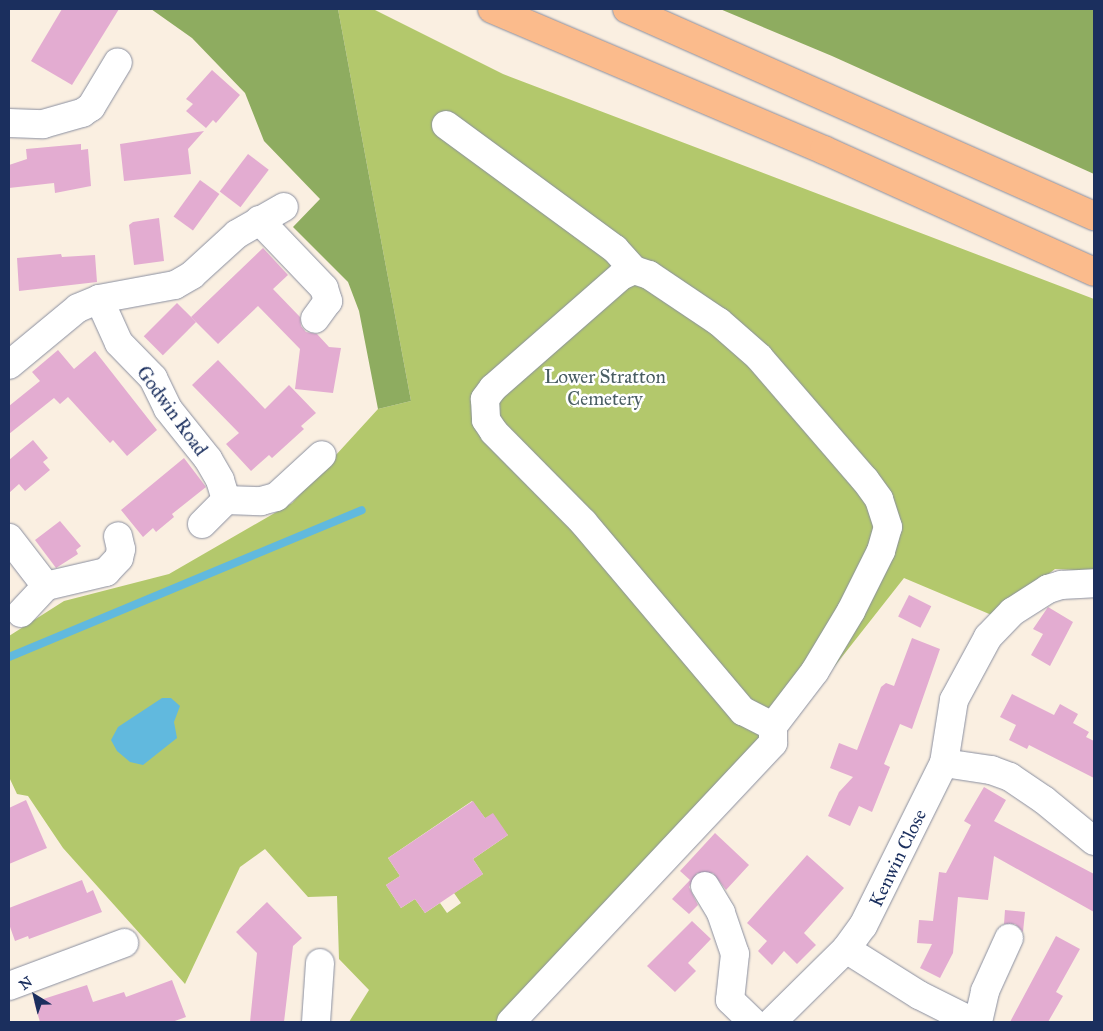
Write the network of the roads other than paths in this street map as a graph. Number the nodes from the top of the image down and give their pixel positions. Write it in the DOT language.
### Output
graph roads {
  1 [pos="492,9"];
  2 [pos="627,9"];
  3 [pos="118,62"];
  4 [pos="9,123"];
  5 [pos="446,125"];
  6 [pos="284,207"];
  7 [pos="1094,216"];
  8 [pos="259,220"];
  9 [pos="634,270"];
  10 [pos="1094,272"];
  11 [pos="99,299"];
  12 [pos="316,319"];
  13 [pos="9,365"];
  14 [pos="322,455"];
  15 [pos="226,500"];
  16 [pos="202,524"];
  17 [pos="118,536"];
  18 [pos="9,538"];
  19 [pos="1094,583"];
  20 [pos="46,586"];
  21 [pos="20,613"];
  22 [pos="773,726"];
  23 [pos="944,763"];
  24 [pos="1094,841"];
  25 [pos="705,886"];
  26 [pos="1010,938"];
  27 [pos="124,943"];
  28 [pos="846,949"];
  29 [pos="320,963"];
  30 [pos="9,986"];
  31 [pos="316,1022"];
  32 [pos="511,1022"];
  33 [pos="753,1022"];
  34 [pos="772,1022"];
  35 [pos="973,1022"];
  36 [pos="978,1022"];
  1 -- 10 [label="highway"];
  2 -- 7 [label="highway"];
  3 -- 4 [label="street"];
  5 -- 9 [label="street"];
  6 -- 8 [label="street"];
  8 -- 11 [label="street"];
  8 -- 12 [label="street"];
  9 -- 22 [label="street"];
  9 -- 22 [label="street"];
  11 -- 13 [label="street"];
  11 -- 15 [label="street, Godwin Road"];
  14 -- 15 [label="street"];
  15 -- 16 [label="street"];
  17 -- 20 [label="street"];
  18 -- 20 [label="street"];
  19 -- 23 [label="street, Kenwin Close"];
  20 -- 21 [label="street"];
  22 -- 32 [label="street"];
  23 -- 24 [label="street"];
  23 -- 28 [label="street, Kenwin Close"];
  25 -- 33 [label="street"];
  26 -- 36 [label="street"];
  27 -- 30 [label="street"];
  28 -- 34 [label="street, Kenwin Close"];
  28 -- 35 [label="street"];
  29 -- 31 [label="street"];
}
